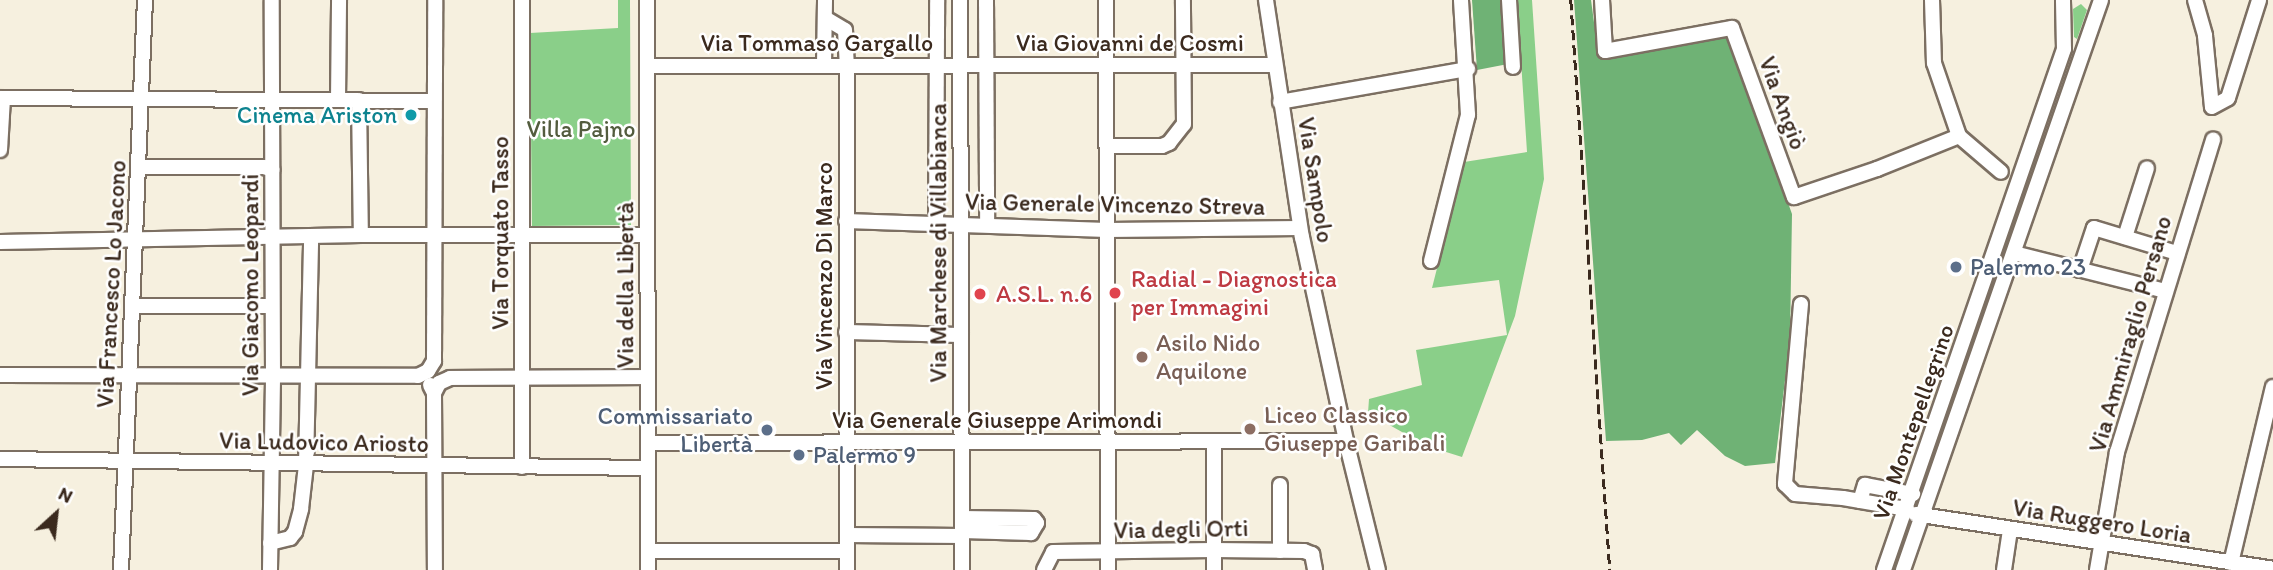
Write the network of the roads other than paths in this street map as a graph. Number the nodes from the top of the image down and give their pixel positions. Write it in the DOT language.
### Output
graph roads {
  1 [pos="145,0"];
  2 [pos="272,0"];
  3 [pos="339,0"];
  4 [pos="435,0"];
  5 [pos="522,0"];
  6 [pos="647,0"];
  7 [pos="825,0"];
  8 [pos="937,0"];
  9 [pos="958,0"];
  10 [pos="986,0"];
  11 [pos="1106,0"];
  12 [pos="1183,0"];
  13 [pos="1266,0"];
  14 [pos="1461,0"];
  15 [pos="1509,0"];
  16 [pos="1602,0"];
  17 [pos="1932,0"];
  18 [pos="2063,0"];
  19 [pos="2101,0"];
  20 [pos="2195,0"];
  21 [pos="2259,0"];
  22 [pos="825,18"];
  23 [pos="1182,64"];
  24 [pos="824,65"];
  25 [pos="847,65"];
  26 [pos="1275,65"];
  27 [pos="2059,65"];
  28 [pos="648,66"];
  29 [pos="937,66"];
  30 [pos="958,66"];
  31 [pos="986,66"];
  32 [pos="1106,66"];
  33 [pos="1513,67"];
  34 [pos="1468,69"];
  35 [pos="2076,71"];
  36 [pos="1,98"];
  37 [pos="142,98"];
  38 [pos="273,99"];
  39 [pos="338,100"];
  40 [pos="359,100"];
  41 [pos="435,101"];
  42 [pos="1282,101"];
  43 [pos="1959,136"];
  44 [pos="2213,139"];
  45 [pos="1108,146"];
  46 [pos="0,150"];
  47 [pos="2028,154"];
  48 [pos="140,167"];
  49 [pos="2147,168"];
  50 [pos="273,170"];
  51 [pos="2001,172"];
  52 [pos="2011,204"];
  53 [pos="846,221"];
  54 [pos="936,224"];
  55 [pos="958,225"];
  56 [pos="987,225"];
  57 [pos="1300,228"];
  58 [pos="1107,230"];
  59 [pos="648,234"];
  60 [pos="361,235"];
  61 [pos="435,235"];
  62 [pos="523,235"];
  63 [pos="273,236"];
  64 [pos="311,236"];
  65 [pos="2125,237"];
  66 [pos="136,239"];
  67 [pos="0,242"];
  68 [pos="2014,253"];
  69 [pos="2177,253"];
  70 [pos="1431,261"];
  71 [pos="2080,270"];
  72 [pos="1982,289"];
  73 [pos="2165,291"];
  74 [pos="2000,295"];
  75 [pos="1801,304"];
  76 [pos="133,306"];
  77 [pos="272,306"];
  78 [pos="846,332"];
  79 [pos="959,335"];
  80 [pos="434,361"];
  81 [pos="130,374"];
  82 [pos="0,375"];
  83 [pos="273,375"];
  84 [pos="309,375"];
  85 [pos="418,376"];
  86 [pos="450,377"];
  87 [pos="648,377"];
  88 [pos="523,378"];
  89 [pos="2273,387"];
  90 [pos="434,393"];
  91 [pos="1346,441"];
  92 [pos="960,442"];
  93 [pos="1108,442"];
  94 [pos="1214,442"];
  95 [pos="648,443"];
  96 [pos="847,443"];
  97 [pos="0,459"];
  98 [pos="127,461"];
  99 [pos="272,464"];
  100 [pos="306,464"];
  101 [pos="434,466"];
  102 [pos="523,467"];
  103 [pos="648,468"];
  104 [pos="1280,485"];
  105 [pos="1913,494"];
  106 [pos="1860,501"];
  107 [pos="1907,511"];
  108 [pos="1923,516"];
  109 [pos="961,530"];
  110 [pos="2010,530"];
  111 [pos="847,535"];
  112 [pos="270,543"];
  113 [pos="2101,544"];
  114 [pos="1214,550"];
  115 [pos="648,551"];
  116 [pos="847,551"];
  117 [pos="1280,551"];
  118 [pos="1108,552"];
  119 [pos="2231,563"];
  120 [pos="2273,569"];
  121 [pos="121,570"];
  122 [pos="270,570"];
  123 [pos="435,570"];
  124 [pos="648,570"];
  125 [pos="847,570"];
  126 [pos="960,570"];
  127 [pos="1044,570"];
  128 [pos="1108,570"];
  129 [pos="1214,570"];
  130 [pos="1315,570"];
  131 [pos="1378,570"];
  132 [pos="1884,570"];
  133 [pos="1903,570"];
  134 [pos="2004,570"];
  135 [pos="2097,570"];
  1 -- 37 [label="street, Via Francesco Lo Jacono"];
  2 -- 38 [label="street, Via Giacomo Leopardi"];
  3 -- 39 [label="street"];
  4 -- 41 [label="street"];
  5 -- 62 [label="street, Via Torquato Tasso"];
  6 -- 28 [label="street, Via della Libertà"];
  7 -- 22 [label="street"];
  8 -- 29 [label="street, Via Marchese di Villabianca"];
  9 -- 30 [label="street, Via Marchese di Villabianca"];
  10 -- 31 [label="street, Via Marchese di Villabianca"];
  11 -- 32 [label="street"];
  12 -- 23 [label="street"];
  13 -- 26 [label="street, Via Sampolo"];
  14 -- 34 [label="street"];
  15 -- 33 [label="street"];
  16 -- 43 [label="street, Via Angiò"];
  17 -- 43 [label="street"];
  18 -- 27 [label="street, Via Montepellegrino"];
  19 -- 35 [label="street, Via Montepellegrino"];
  20 -- 21 [label="street"];
  22 -- 24 [label="street"];
  22 -- 25 [label="street, Via Vincenzo Di Marco"];
  23 -- 26 [label="street, Via Giovanni de Cosmi"];
  23 -- 32 [label="street, Via Giovanni de Cosmi"];
  23 -- 45 [label="street"];
  24 -- 25 [label="street, Via Tommaso Gargallo"];
  24 -- 28 [label="street, Via Tommaso Gargallo"];
  25 -- 29 [label="street, Via Tommaso Gargallo"];
  25 -- 53 [label="street, Via Vincenzo Di Marco"];
  26 -- 42 [label="street, Via Sampolo"];
  27 -- 35 [label="street"];
  27 -- 47 [label="street, Via Montepellegrino"];
  28 -- 59 [label="street, Via della Libertà"];
  29 -- 30 [label="street, Via Tommaso Gargallo"];
  29 -- 54 [label="street, Via Marchese di Villabianca"];
  30 -- 31 [label="street, Via Tommaso Gargallo"];
  30 -- 55 [label="street, Via Marchese di Villabianca"];
  31 -- 32 [label="street, Via Giovanni de Cosmi"];
  31 -- 56 [label="street, Via Marchese di Villabianca"];
  32 -- 45 [label="street"];
  34 -- 42 [label="street"];
  34 -- 70 [label="street"];
  35 -- 68 [label="street, Via Montepellegrino"];
  36 -- 37 [label="street"];
  36 -- 46 [label="street"];
  37 -- 38 [label="street"];
  37 -- 48 [label="street, Via Francesco Lo Jacono"];
  38 -- 39 [label="street"];
  38 -- 50 [label="street, Via Giacomo Leopardi"];
  39 -- 40 [label="street"];
  40 -- 41 [label="street"];
  40 -- 60 [label="street"];
  41 -- 61 [label="street"];
  42 -- 57 [label="street, Via Sampolo"];
  43 -- 51 [label="street"];
  44 -- 69 [label="street, Via Ammiraglio Persano"];
  45 -- 58 [label="street"];
  47 -- 51 [label="street"];
  47 -- 52 [label="street, Via Montepellegrino"];
  48 -- 50 [label="street"];
  48 -- 66 [label="street, Via Francesco Lo Jacono"];
  49 -- 65 [label="street"];
  50 -- 63 [label="street, Via Giacomo Leopardi"];
  51 -- 52 [label="street"];
  52 -- 72 [label="street, Via Montepellegrino"];
  53 -- 54 [label="street, Via Generale Vincenzo Streva"];
  53 -- 78 [label="street, Via Vincenzo Di Marco"];
  54 -- 55 [label="street, Via Generale Vincenzo Streva"];
  55 -- 56 [label="street, Via Generale Vincenzo Streva"];
  55 -- 79 [label="street, Via Marchese di Villabianca"];
  56 -- 58 [label="street, Via Generale Vincenzo Streva"];
  57 -- 58 [label="street, Via Generale Vincenzo Streva"];
  57 -- 91 [label="street, Via Sampolo"];
  58 -- 93 [label="street"];
  59 -- 62 [label="street"];
  59 -- 87 [label="street, Via della Libertà"];
  60 -- 61 [label="street"];
  60 -- 64 [label="street"];
  61 -- 62 [label="street"];
  61 -- 80 [label="street"];
  62 -- 88 [label="street, Via Torquato Tasso"];
  63 -- 64 [label="street"];
  63 -- 66 [label="street"];
  63 -- 77 [label="street, Via Giacomo Leopardi"];
  64 -- 84 [label="street"];
  65 -- 69 [label="street"];
  65 -- 71 [label="street"];
  66 -- 67 [label="street"];
  66 -- 76 [label="street, Via Francesco Lo Jacono"];
  68 -- 71 [label="street"];
  68 -- 74 [label="street, Via Montepellegrino"];
  69 -- 73 [label="street, Via Ammiraglio Persano"];
  71 -- 73 [label="street"];
  72 -- 74 [label="street"];
  72 -- 105 [label="street, Via Montepellegrino"];
  73 -- 113 [label="street, Via Ammiraglio Persano"];
  74 -- 108 [label="street, Via Montepellegrino"];
  75 -- 106 [label="street, Via Ruggero Loria"];
  76 -- 77 [label="street"];
  76 -- 81 [label="street, Via Francesco Lo Jacono"];
  77 -- 83 [label="street, Via Giacomo Leopardi"];
  78 -- 79 [label="street"];
  78 -- 96 [label="street, Via Vincenzo Di Marco"];
  79 -- 92 [label="street, Via Marchese di Villabianca"];
  80 -- 85 [label="street"];
  80 -- 86 [label="street"];
  81 -- 82 [label="street"];
  81 -- 83 [label="street"];
  81 -- 98 [label="street, Via Francesco Lo Jacono"];
  83 -- 84 [label="street"];
  83 -- 99 [label="street, Via Giacomo Leopardi"];
  84 -- 85 [label="street"];
  84 -- 100 [label="street"];
  85 -- 90 [label="street"];
  86 -- 88 [label="street"];
  86 -- 90 [label="street"];
  87 -- 88 [label="street"];
  87 -- 95 [label="street, Via della Libertà"];
  88 -- 102 [label="street, Via Torquato Tasso"];
  89 -- 119 [label="street"];
  90 -- 101 [label="street"];
  91 -- 94 [label="street, Via Generale Giuseppe Arimondi"];
  91 -- 131 [label="street, Via Sampolo"];
  92 -- 93 [label="street, Via Generale Giuseppe Arimondi"];
  92 -- 96 [label="street, Via Generale Giuseppe Arimondi"];
  92 -- 109 [label="street, Via Marchese di Villabianca"];
  93 -- 94 [label="street, Via Generale Giuseppe Arimondi"];
  93 -- 118 [label="street"];
  94 -- 114 [label="street"];
  95 -- 96 [label="street, Via Generale Giuseppe Arimondi"];
  95 -- 103 [label="street, Via della Libertà"];
  96 -- 111 [label="street, Via Vincenzo Di Marco"];
  97 -- 98 [label="street, Via Ludovico Ariosto"];
  98 -- 99 [label="street, Via Ludovico Ariosto"];
  98 -- 121 [label="street, Via Francesco Lo Jacono"];
  99 -- 100 [label="street, Via Ludovico Ariosto"];
  99 -- 112 [label="street, Via Giacomo Leopardi"];
  100 -- 101 [label="street, Via Ludovico Ariosto"];
  100 -- 112 [label="street"];
  101 -- 102 [label="street, Via Ludovico Ariosto"];
  101 -- 123 [label="street"];
  102 -- 103 [label="street, Via Ludovico Ariosto"];
  103 -- 115 [label="street, Via della Libertà"];
  104 -- 117 [label="street"];
  105 -- 106 [label="street"];
  105 -- 107 [label="street, Via Montepellegrino"];
  106 -- 107 [label="street, Via Ruggero Loria"];
  107 -- 108 [label="street, Via Ruggero Loria"];
  107 -- 132 [label="street, Via Montepellegrino"];
  108 -- 110 [label="street, Via Ruggero Loria"];
  108 -- 133 [label="street, Via Montepellegrino"];
  109 -- 111 [label="street"];
  109 -- 126 [label="street, Via Marchese di Villabianca"];
  110 -- 113 [label="street, Via Ruggero Loria"];
  110 -- 134 [label="street"];
  111 -- 116 [label="street, Via Vincenzo Di Marco"];
  112 -- 122 [label="street, Via Giacomo Leopardi"];
  113 -- 119 [label="street, Via Ruggero Loria"];
  113 -- 135 [label="street, Via Ammiraglio Persano"];
  114 -- 117 [label="street, Via degli Orti"];
  114 -- 118 [label="street, Via degli Orti"];
  114 -- 129 [label="street"];
  115 -- 116 [label="street"];
  115 -- 124 [label="street, Via della Libertà"];
  116 -- 125 [label="street, Via Vincenzo Di Marco"];
  117 -- 130 [label="street, Via degli Orti"];
  118 -- 127 [label="street, Via degli Orti"];
  118 -- 128 [label="street"];
  119 -- 120 [label="street, Via Ruggero Loria"];
}
